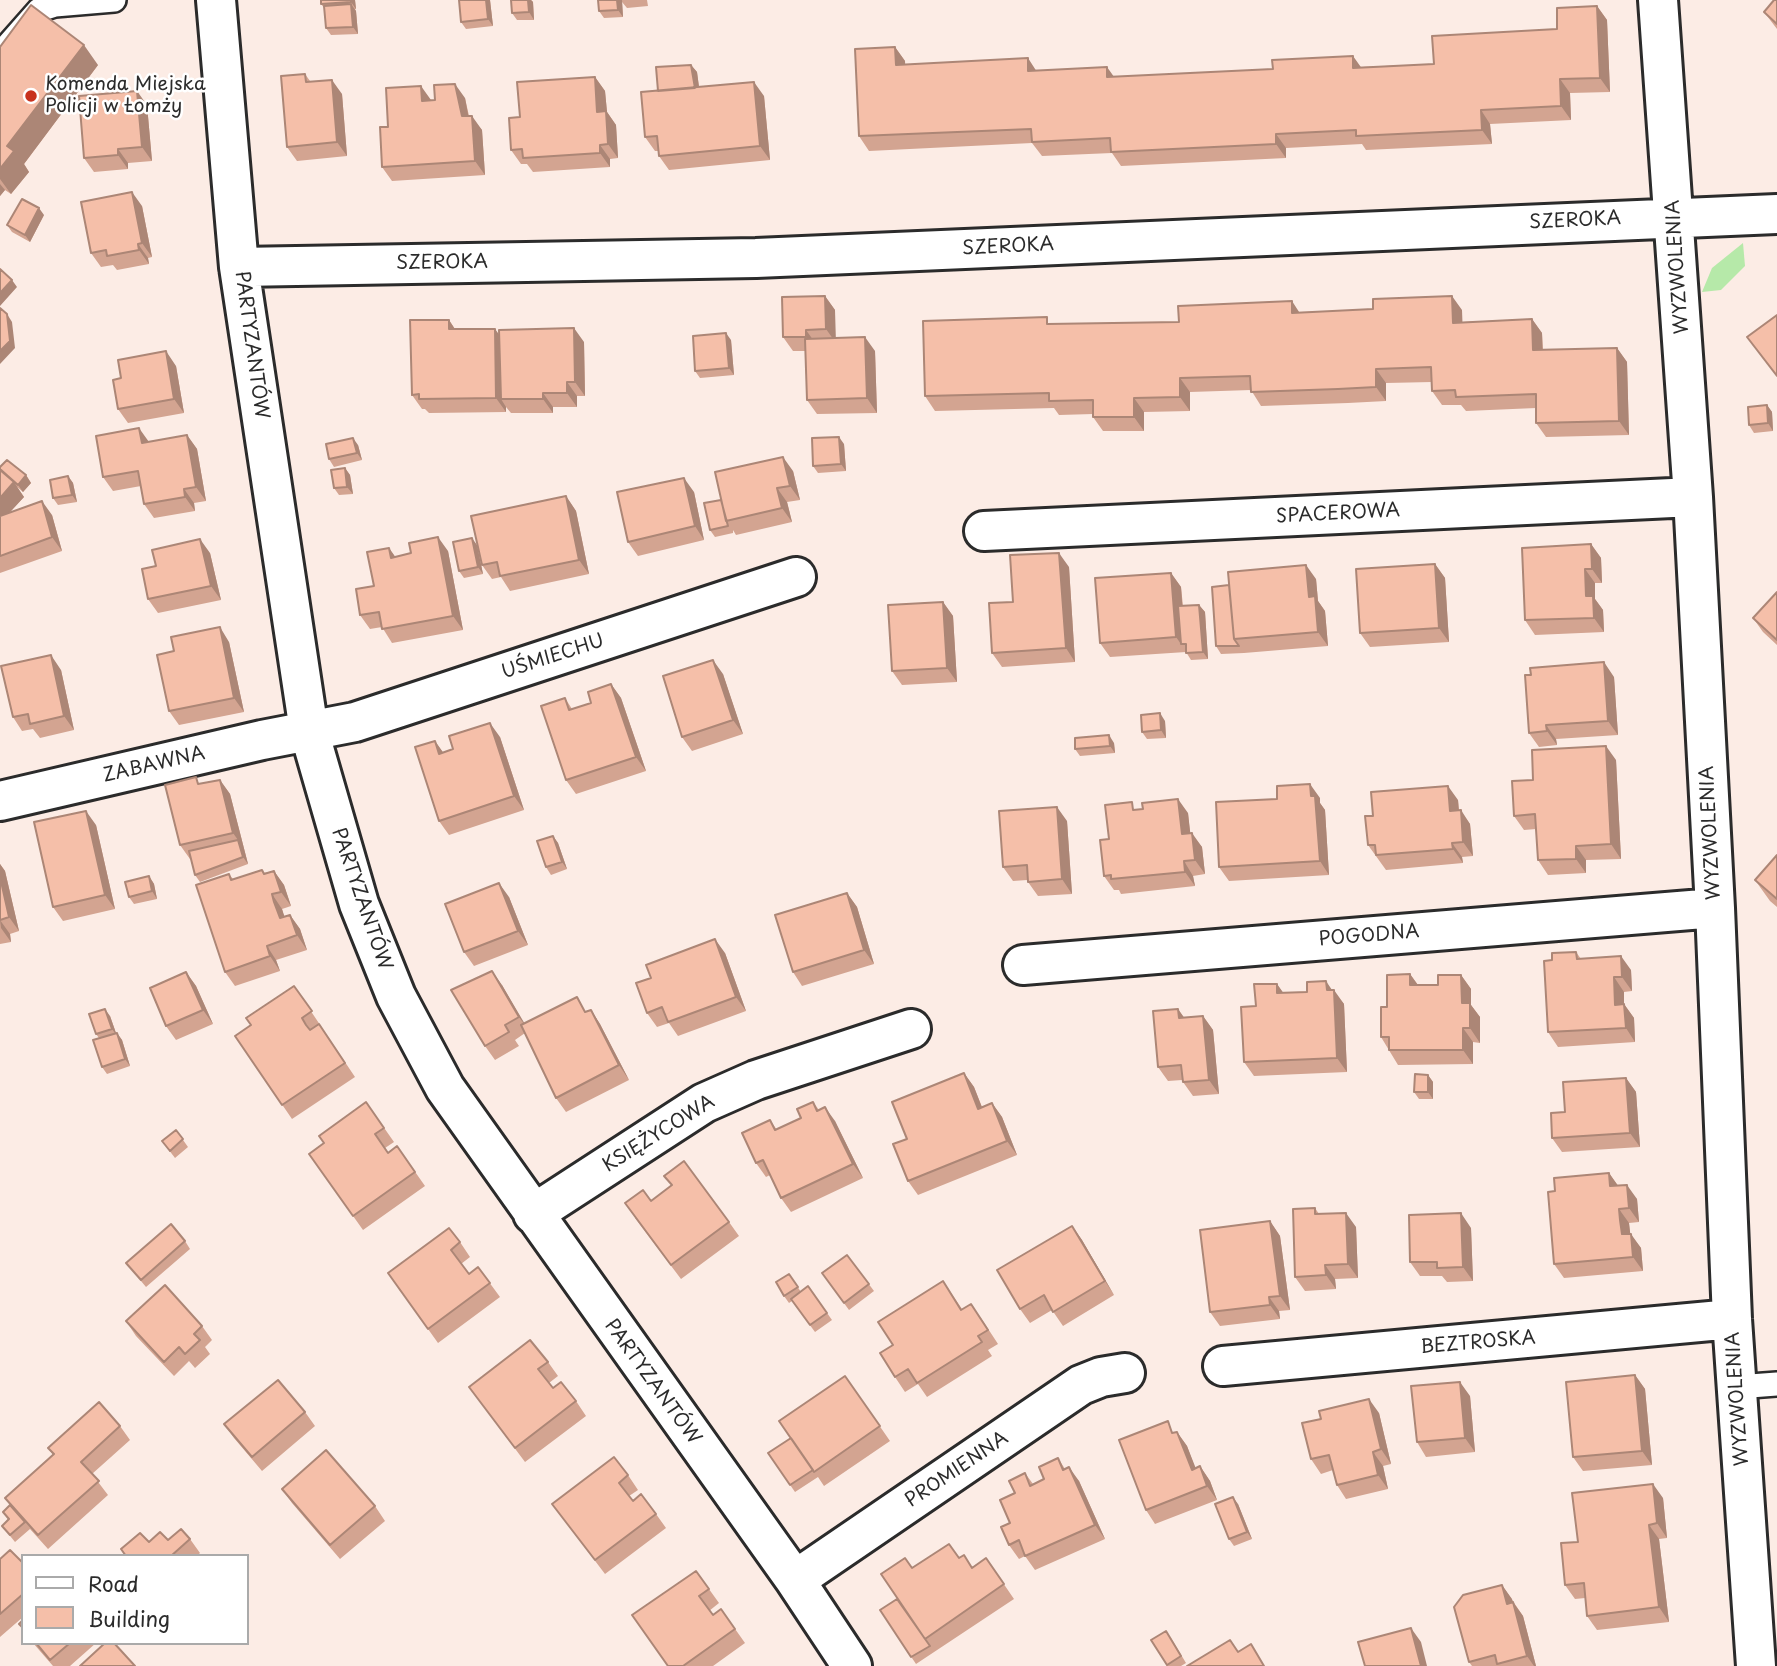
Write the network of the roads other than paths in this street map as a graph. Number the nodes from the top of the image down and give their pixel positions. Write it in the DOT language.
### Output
graph roads {
  1 [pos="114,0"];
  2 [pos="216,0"];
  3 [pos="1658,0"];
  4 [pos="0,54"];
  5 [pos="1777,214"];
  6 [pos="1674,217"];
  7 [pos="239,267"];
  8 [pos="1693,497"];
  9 [pos="984,531"];
  10 [pos="796,577"];
  11 [pos="309,731"];
  12 [pos="0,801"];
  13 [pos="1715,908"];
  14 [pos="1023,965"];
  15 [pos="911,1029"];
  16 [pos="533,1214"];
  17 [pos="1732,1320"];
  18 [pos="1223,1366"];
  19 [pos="1125,1373"];
  20 [pos="1777,1384"];
  21 [pos="1737,1387"];
  22 [pos="795,1580"];
  23 [pos="852,1666"];
  24 [pos="1756,1666"];
  1 -- 4 [label="lane"];
  2 -- 7 [label="street, PARTYZANTÓW"];
  3 -- 6 [label="street, WYZWOLENIA"];
  5 -- 6 [label="street, SZEROKA"];
  6 -- 7 [label="street, SZEROKA"];
  6 -- 8 [label="street, WYZWOLENIA"];
  7 -- 11 [label="street, PARTYZANTÓW"];
  8 -- 9 [label="street, SPACEROWA"];
  8 -- 13 [label="street, WYZWOLENIA"];
  10 -- 11 [label="street, UŚMIECHU"];
  11 -- 12 [label="street, ZABAWNA"];
  11 -- 16 [label="street, PARTYZANTÓW"];
  13 -- 14 [label="street, POGODNA"];
  13 -- 17 [label="street, WYZWOLENIA"];
  15 -- 16 [label="street, KSIĘŻYCOWA"];
  16 -- 22 [label="street, PARTYZANTÓW"];
  17 -- 18 [label="street, BEZTROSKA"];
  17 -- 21 [label="street, WYZWOLENIA"];
  19 -- 22 [label="street, PROMIENNA"];
  20 -- 21 [label="lane"];
  21 -- 24 [label="street, WYZWOLENIA"];
  22 -- 23 [label="street, PARTYZANTÓW"];
}
